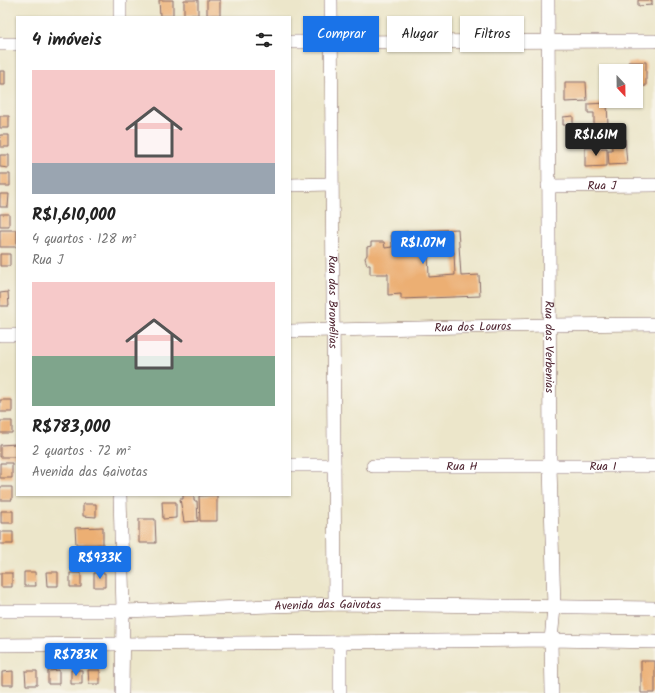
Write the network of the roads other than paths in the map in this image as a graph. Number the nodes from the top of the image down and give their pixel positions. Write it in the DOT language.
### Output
graph roads {
  1 [pos="120,0"];
  2 [pos="331,0"];
  3 [pos="548,0"];
  4 [pos="120,16"];
  5 [pos="331,16"];
  6 [pos="655,41"];
  7 [pos="291,42"];
  8 [pos="303,42"];
  9 [pos="547,42"];
  10 [pos="379,43"];
  11 [pos="0,44"];
  12 [pos="16,44"];
  13 [pos="331,52"];
  14 [pos="332,184"];
  15 [pos="291,185"];
  16 [pos="655,185"];
  17 [pos="548,186"];
  18 [pos="655,324"];
  19 [pos="549,325"];
  20 [pos="333,330"];
  21 [pos="291,331"];
  22 [pos="0,335"];
  23 [pos="16,335"];
  24 [pos="291,465"];
  25 [pos="334,465"];
  26 [pos="373,466"];
  27 [pos="550,466"];
  28 [pos="655,466"];
  29 [pos="120,496"];
  30 [pos="335,604"];
  31 [pos="554,608"];
  32 [pos="655,608"];
  33 [pos="0,611"];
  34 [pos="123,611"];
  35 [pos="552,640"];
  36 [pos="340,642"];
  37 [pos="655,642"];
  38 [pos="122,643"];
  39 [pos="0,645"];
  40 [pos="122,693"];
  41 [pos="340,693"];
  42 [pos="552,693"];
  1 -- 4 [label="street"];
  2 -- 5 [label="street, Rua das Bromélias"];
  3 -- 9 [label="street, Rua das Verbenias"];
  6 -- 9 [label="street"];
  7 -- 8 [label="street"];
  9 -- 10 [label="street"];
  9 -- 17 [label="street, Rua das Verbenias"];
  11 -- 12 [label="street"];
  13 -- 14 [label="street, Rua das Bromélias"];
  14 -- 15 [label="street"];
  14 -- 20 [label="street, Rua das Bromélias"];
  16 -- 17 [label="street, Rua J"];
  17 -- 19 [label="street, Rua das Verbenias"];
  18 -- 19 [label="street, Rua dos Louros"];
  19 -- 20 [label="street, Rua dos Louros"];
  19 -- 27 [label="street, Rua das Verbenias"];
  20 -- 21 [label="street, Rua dos Louros"];
  20 -- 25 [label="street, Rua das Bromélias"];
  22 -- 23 [label="street"];
  24 -- 25 [label="street"];
  25 -- 30 [label="street, Rua das Bromélias"];
  26 -- 27 [label="street, Rua H"];
  27 -- 28 [label="street, Rua I"];
  27 -- 31 [label="street, Rua das Verbenias"];
  29 -- 34 [label="street"];
  30 -- 31 [label="street, Avenida das Gaivotas"];
  30 -- 34 [label="street, Avenida das Gaivotas"];
  31 -- 32 [label="street, Avenida das Gaivotas"];
  31 -- 35 [label="street, Rua das Verbenias"];
  33 -- 34 [label="street, Avenida das Gaivotas"];
  34 -- 38 [label="street"];
  35 -- 36 [label="street"];
  35 -- 37 [label="street"];
  35 -- 42 [label="street, Rua das Verbenias"];
  36 -- 38 [label="street"];
  36 -- 41 [label="street"];
  38 -- 39 [label="street"];
  38 -- 40 [label="street"];
}
